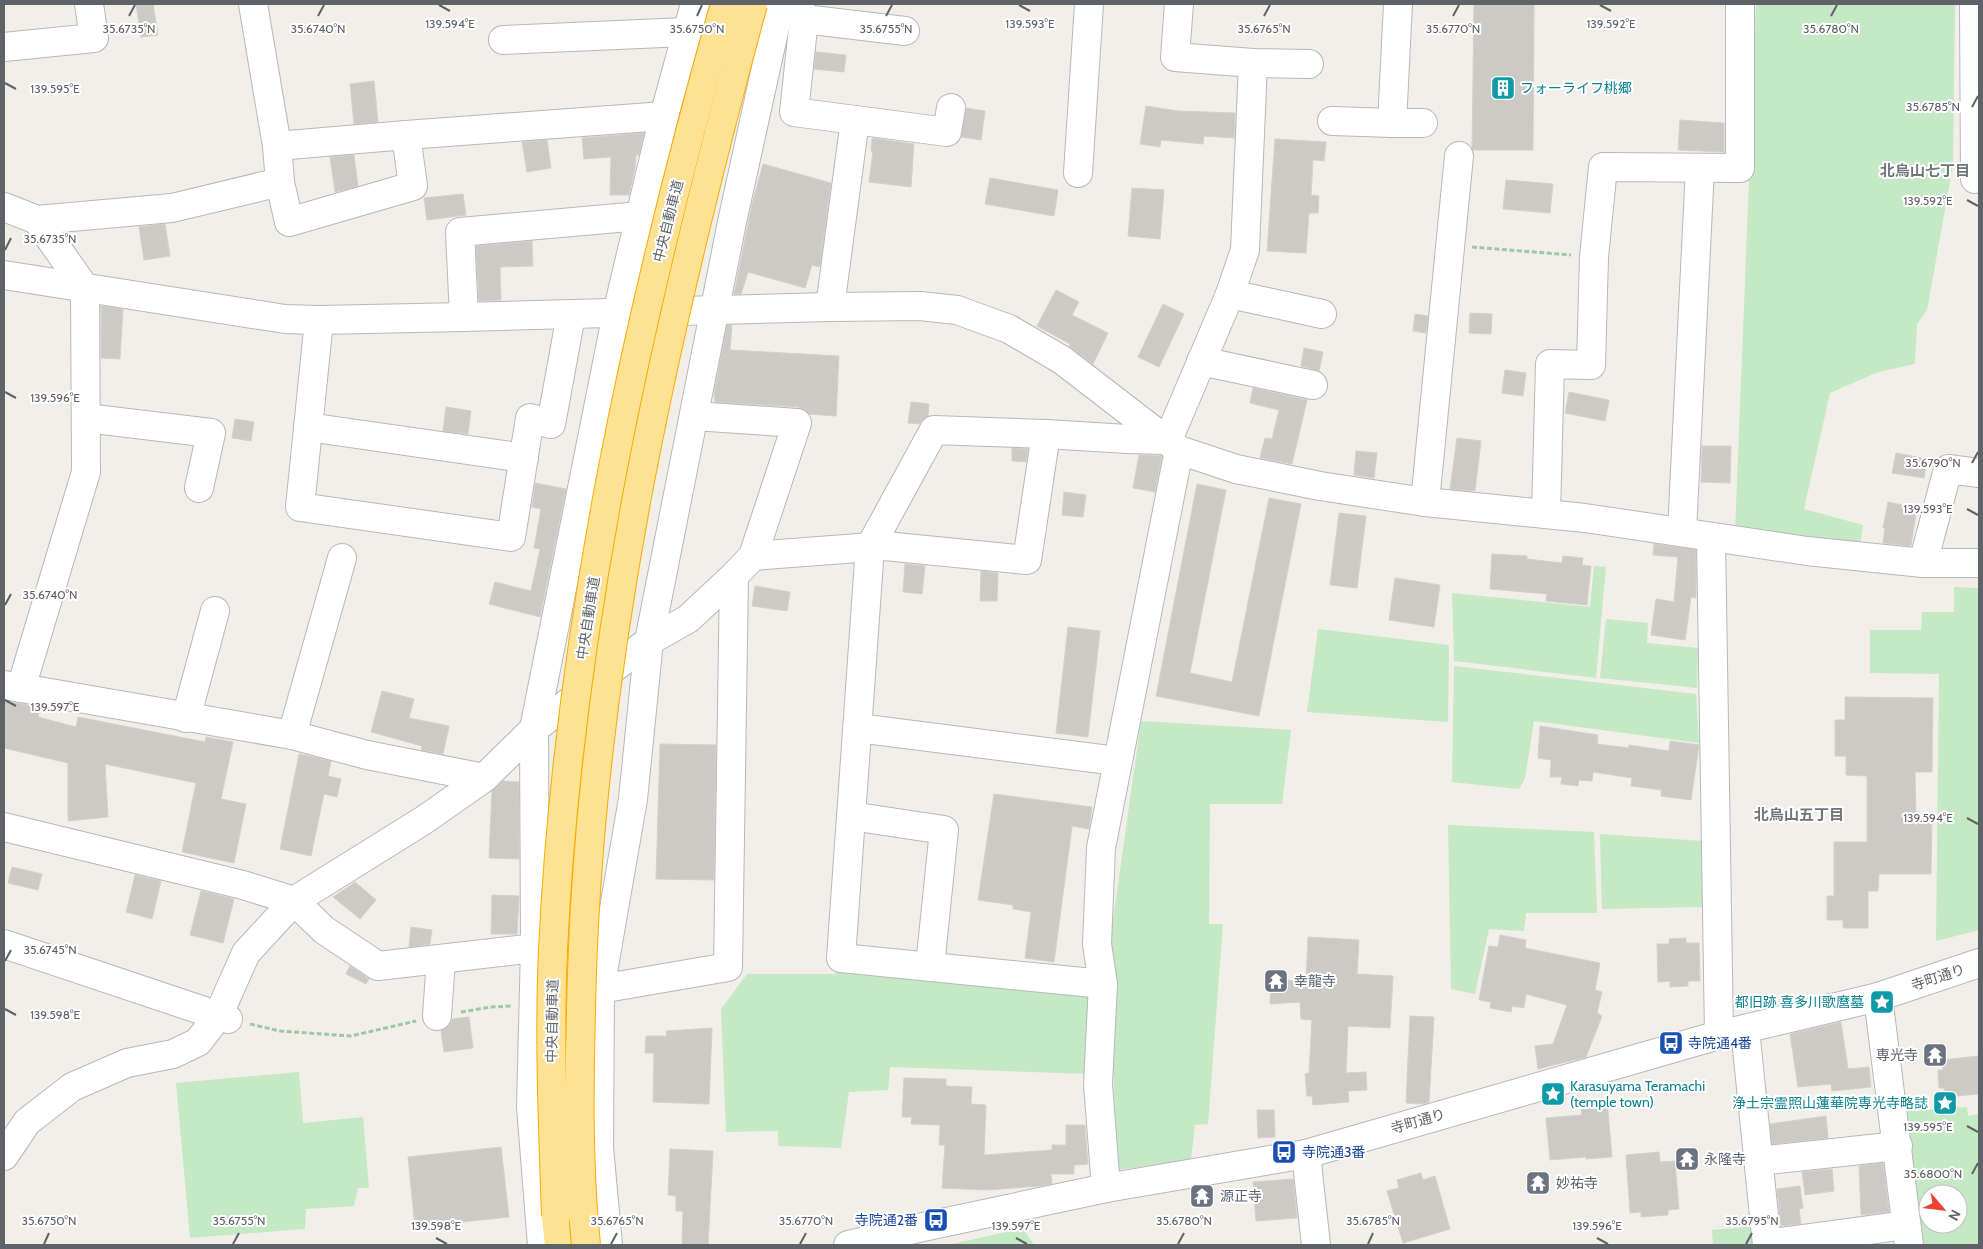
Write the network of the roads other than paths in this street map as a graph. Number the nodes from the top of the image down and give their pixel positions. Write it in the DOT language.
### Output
graph roads {
  1 [pos="88,4"];
  2 [pos="253,4"];
  3 [pos="695,4"];
  4 [pos="725,4"];
  5 [pos="753,4"];
  6 [pos="780,4"];
  7 [pos="1089,4"];
  8 [pos="1179,4"];
  9 [pos="1398,4"];
  10 [pos="1740,4"];
  11 [pos="1974,4"];
  12 [pos="801,11"];
  13 [pos="905,30"];
  14 [pos="686,32"];
  15 [pos="503,40"];
  16 [pos="4,47"];
  17 [pos="1253,63"];
  18 [pos="1310,64"];
  19 [pos="664,116"];
  20 [pos="855,120"];
  21 [pos="1332,122"];
  22 [pos="1392,123"];
  23 [pos="1423,123"];
  24 [pos="947,131"];
  25 [pos="406,135"];
  26 [pos="277,146"];
  27 [pos="1459,156"];
  28 [pos="1700,168"];
  29 [pos="1078,173"];
  30 [pos="1975,179"];
  31 [pos="280,182"];
  32 [pos="4,207"];
  33 [pos="640,216"];
  34 [pos="37,220"];
  35 [pos="4,275"];
  36 [pos="85,288"];
  37 [pos="1230,294"];
  38 [pos="830,307"];
  39 [pos="715,310"];
  40 [pos="617,313"];
  41 [pos="1322,314"];
  42 [pos="571,315"];
  43 [pos="464,317"];
  44 [pos="319,320"];
  45 [pos="1201,361"];
  46 [pos="1313,385"];
  47 [pos="694,416"];
  48 [pos="86,418"];
  49 [pos="308,427"];
  50 [pos="1046,434"];
  51 [pos="1174,445"];
  52 [pos="524,458"];
  53 [pos="1979,473"];
  54 [pos="199,488"];
  55 [pos="1425,502"];
  56 [pos="1546,514"];
  57 [pos="1682,532"];
  58 [pos="1711,538"];
  59 [pos="870,547"];
  60 [pos="753,556"];
  61 [pos="342,558"];
  62 [pos="1923,563"];
  63 [pos="1979,563"];
  64 [pos="734,576"];
  65 [pos="215,611"];
  66 [pos="649,641"];
  67 [pos="12,686"];
  68 [pos="186,718"];
  69 [pos="858,728"];
  70 [pos="534,729"];
  71 [pos="292,735"];
  72 [pos="1117,760"];
  73 [pos="484,778"];
  74 [pos="851,816"];
  75 [pos="4,827"];
  76 [pos="294,901"];
  77 [pos="4,944"];
  78 [pos="535,948"];
  79 [pos="441,959"];
  80 [pos="1979,963"];
  81 [pos="930,966"];
  82 [pos="1103,984"];
  83 [pos="600,989"];
  84 [pos="1878,997"];
  85 [pos="437,1016"];
  86 [pos="223,1017"];
  87 [pos="1732,1032"];
  88 [pos="1898,1146"];
  89 [pos="5,1151"];
  90 [pos="1306,1154"];
  91 [pos="1758,1161"];
  92 [pos="1106,1188"];
  93 [pos="1908,1235"];
  94 [pos="542,1245"];
  95 [pos="559,1245"];
  96 [pos="586,1245"];
  97 [pos="608,1245"];
  98 [pos="848,1245"];
  99 [pos="1316,1245"];
  100 [pos="1767,1245"];
  1 -- 16 [label="street"];
  2 -- 26 [label="street"];
  3 -- 14 [label="street"];
  4 -- 95 [label="highway, 中央自動車道, bridge"];
  5 -- 96 [label="highway, 中央自動車道, bridge"];
  6 -- 39 [label="street"];
  7 -- 29 [label="street"];
  8 -- 17 [label="street"];
  9 -- 22 [label="street"];
  10 -- 28 [label="street"];
  11 -- 30 [label="street"];
  12 -- 13 [label="street"];
  12 -- 20 [label="street"];
  14 -- 15 [label="street"];
  14 -- 19 [label="street"];
  17 -- 18 [label="street"];
  17 -- 37 [label="street"];
  19 -- 25 [label="street"];
  19 -- 33 [label="street"];
  20 -- 24 [label="street"];
  20 -- 38 [label="street"];
  21 -- 22 [label="street"];
  22 -- 23 [label="street"];
  25 -- 26 [label="street"];
  25 -- 31 [label="street"];
  26 -- 31 [label="street"];
  27 -- 55 [label="street"];
  28 -- 56 [label="street"];
  28 -- 57 [label="street"];
  31 -- 34 [label="street"];
  32 -- 34 [label="street"];
  33 -- 40 [label="street"];
  33 -- 43 [label="street"];
  34 -- 36 [label="street"];
  35 -- 36 [label="street"];
  36 -- 44 [label="street"];
  36 -- 48 [label="street"];
  37 -- 41 [label="street"];
  37 -- 45 [label="street"];
  38 -- 39 [label="street"];
  38 -- 51 [label="street"];
  39 -- 40 [label="street"];
  39 -- 47 [label="street"];
  40 -- 42 [label="street"];
  40 -- 70 [label="street"];
  42 -- 43 [label="street"];
  42 -- 52 [label="street"];
  43 -- 44 [label="street"];
  44 -- 49 [label="street"];
  45 -- 46 [label="street"];
  45 -- 51 [label="street"];
  47 -- 60 [label="street"];
  47 -- 66 [label="street"];
  48 -- 54 [label="street"];
  48 -- 67 [label="street"];
  49 -- 52 [label="street"];
  49 -- 52 [label="street"];
  50 -- 51 [label="street"];
  50 -- 59 [label="street"];
  50 -- 59 [label="street"];
  51 -- 55 [label="street"];
  51 -- 72 [label="street"];
  53 -- 62 [label="street"];
  55 -- 56 [label="street"];
  56 -- 57 [label="street"];
  57 -- 58 [label="street"];
  58 -- 62 [label="street"];
  58 -- 87 [label="street"];
  59 -- 60 [label="street"];
  59 -- 69 [label="street"];
  60 -- 64 [label="street"];
  61 -- 71 [label="street"];
  62 -- 63 [label="street"];
  64 -- 66 [label="street"];
  64 -- 83 [label="street"];
  65 -- 68 [label="street"];
  66 -- 70 [label="street"];
  66 -- 83 [label="street"];
  67 -- 68 [label="street"];
  68 -- 71 [label="street"];
  69 -- 72 [label="street"];
  69 -- 74 [label="street"];
  70 -- 73 [label="street"];
  70 -- 78 [label="street"];
  71 -- 73 [label="street"];
  72 -- 82 [label="street"];
  73 -- 76 [label="street"];
  74 -- 81 [label="street"];
  74 -- 81 [label="street"];
  75 -- 76 [label="street"];
  76 -- 79 [label="street"];
  76 -- 86 [label="street"];
  77 -- 86 [label="street"];
  78 -- 79 [label="street"];
  78 -- 94 [label="street"];
  79 -- 85 [label="street"];
  80 -- 84 [label="street, 寺町通り"];
  81 -- 82 [label="street"];
  82 -- 92 [label="street"];
  83 -- 97 [label="street"];
  84 -- 87 [label="street, 寺町通り"];
  84 -- 88 [label="street"];
  86 -- 89 [label="street"];
  87 -- 90 [label="street, 寺町通り"];
  87 -- 91 [label="street"];
  88 -- 91 [label="street"];
  88 -- 93 [label="street"];
  90 -- 92 [label="street, 寺町通り"];
  90 -- 99 [label="street"];
  91 -- 100 [label="street"];
  92 -- 98 [label="street, 寺町通り"];
  93 -- 100 [label="street"];
}
